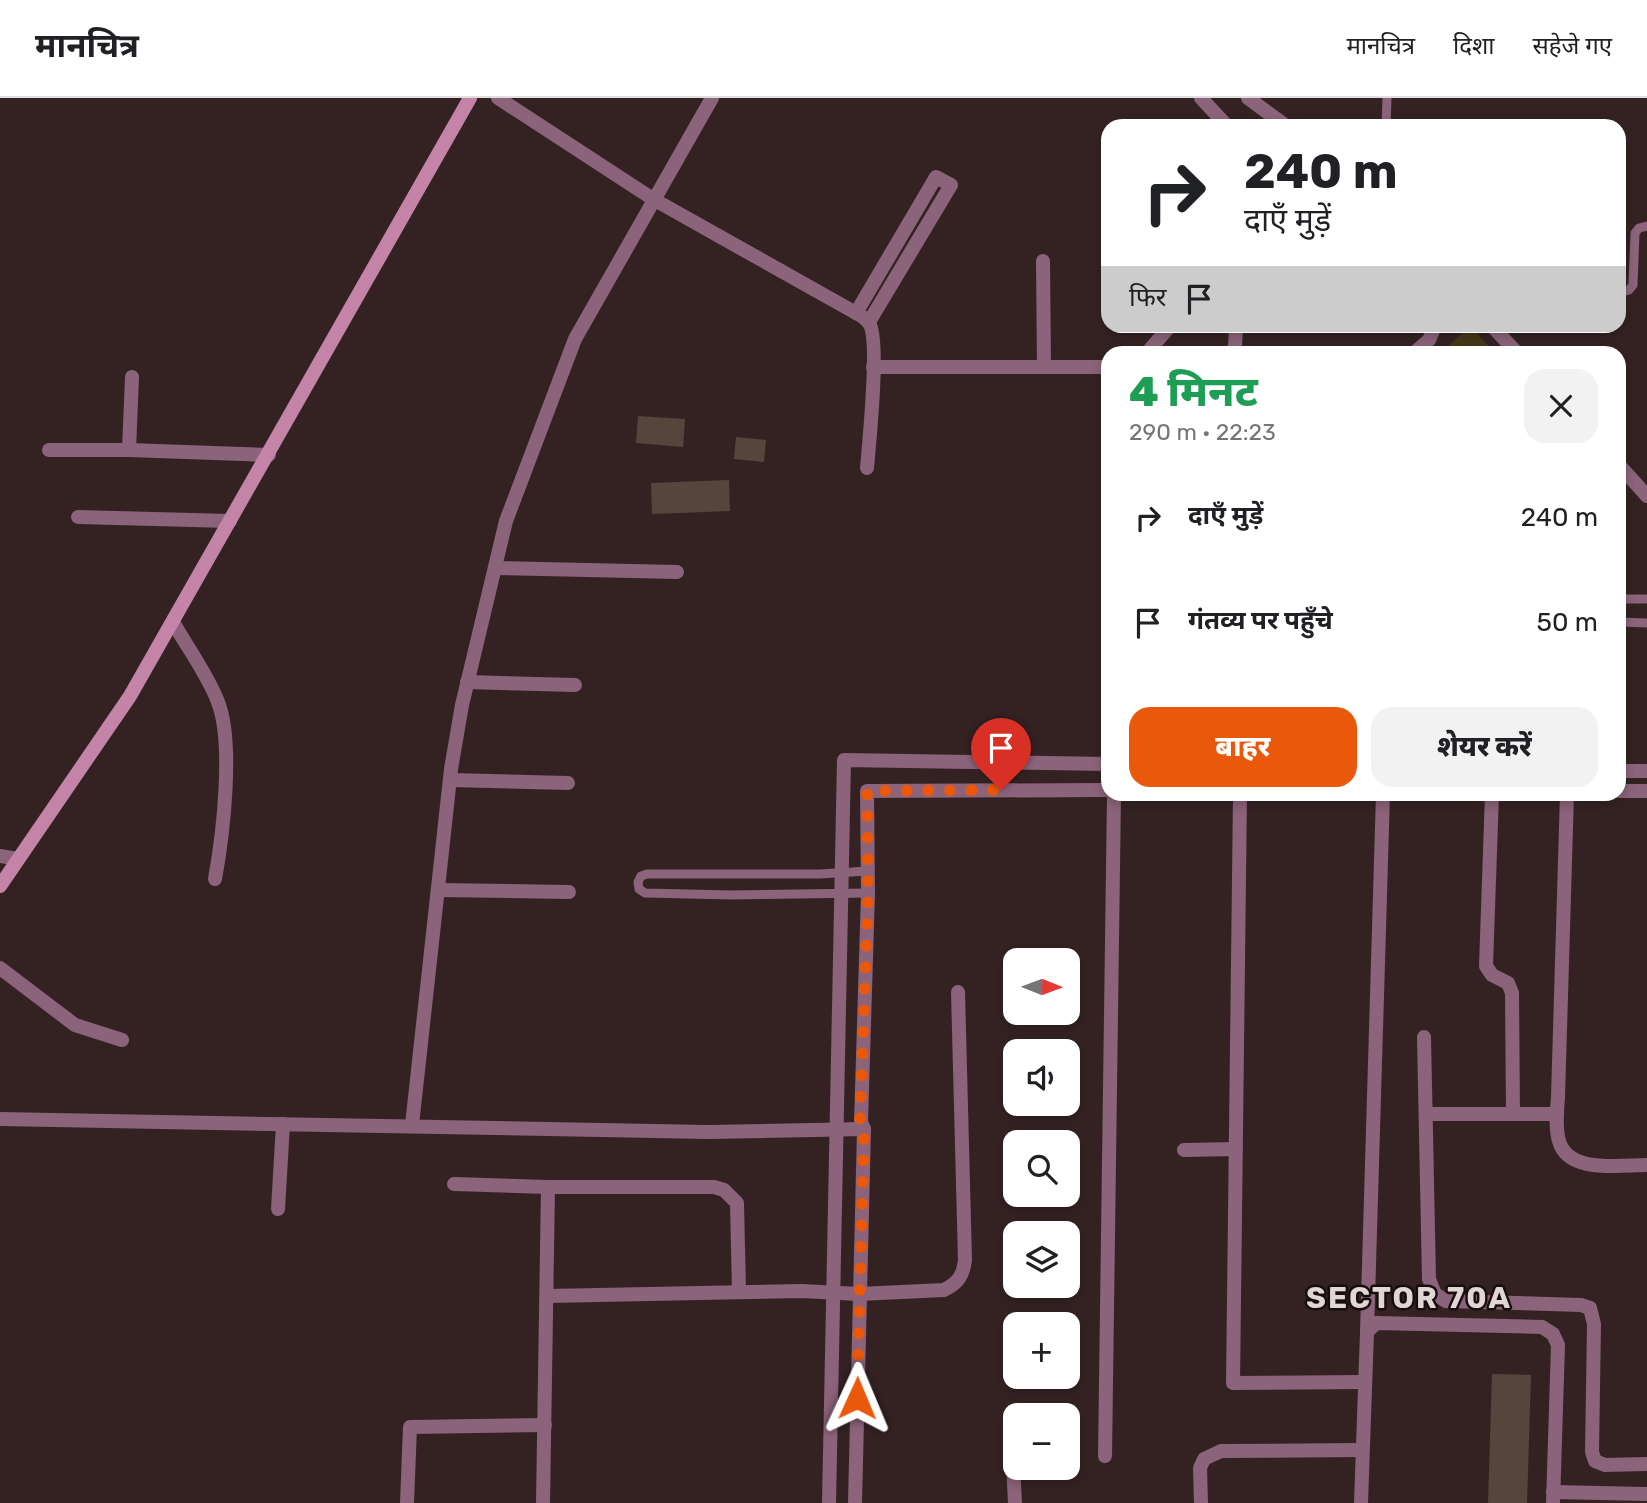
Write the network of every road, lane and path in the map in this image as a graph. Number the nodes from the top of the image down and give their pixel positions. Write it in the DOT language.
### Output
graph roads {
  1 [pos="470,98"];
  2 [pos="498,98"];
  3 [pos="712,98"];
  4 [pos="1201,98"];
  5 [pos="1248,98"];
  6 [pos="1387,98"];
  7 [pos="1220,119"];
  8 [pos="1276,119"];
  9 [pos="1386,119"];
  10 [pos="653,199"];
  11 [pos="1647,226"];
  12 [pos="1043,261"];
  13 [pos="1626,291"];
  14 [pos="856,313"];
  15 [pos="869,322"];
  16 [pos="1498,333"];
  17 [pos="1511,346"];
  18 [pos="873,367"];
  19 [pos="1044,367"];
  20 [pos="1101,367"];
  21 [pos="132,377"];
  22 [pos="49,450"];
  23 [pos="129,450"];
  24 [pos="269,455"];
  25 [pos="867,468"];
  26 [pos="1626,474"];
  27 [pos="1647,496"];
  28 [pos="78,517"];
  29 [pos="230,521"];
  30 [pos="495,568"];
  31 [pos="677,572"];
  32 [pos="1626,599"];
  33 [pos="1647,599"];
  34 [pos="173,622"];
  35 [pos="1626,622"];
  36 [pos="1647,623"];
  37 [pos="467,682"];
  38 [pos="575,685"];
  39 [pos="1101,764"];
  40 [pos="1626,771"];
  41 [pos="1647,771"];
  42 [pos="450,780"];
  43 [pos="569,783"];
  44 [pos="1101,790"];
  45 [pos="1626,791"];
  46 [pos="1647,791"];
  47 [pos="1114,801"];
  48 [pos="1240,801"];
  49 [pos="1383,801"];
  50 [pos="1492,801"];
  51 [pos="1567,801"];
  52 [pos="0,856"];
  53 [pos="18,859"];
  54 [pos="868,871"];
  55 [pos="842,872"];
  56 [pos="215,879"];
  57 [pos="0,886"];
  58 [pos="438,890"];
  59 [pos="569,892"];
  60 [pos="868,893"];
  61 [pos="842,894"];
  62 [pos="0,968"];
  63 [pos="958,992"];
  64 [pos="1424,1037"];
  65 [pos="122,1040"];
  66 [pos="1426,1114"];
  67 [pos="1513,1114"];
  68 [pos="1557,1114"];
  69 [pos="0,1119"];
  70 [pos="283,1124"];
  71 [pos="412,1125"];
  72 [pos="837,1129"];
  73 [pos="864,1129"];
  74 [pos="1236,1149"];
  75 [pos="1184,1150"];
  76 [pos="1647,1165"];
  77 [pos="454,1184"];
  78 [pos="548,1187"];
  79 [pos="278,1209"];
  80 [pos="739,1292"];
  81 [pos="834,1292"];
  82 [pos="859,1294"];
  83 [pos="547,1296"];
  84 [pos="1367,1332"];
  85 [pos="1364,1382"];
  86 [pos="545,1425"];
  87 [pos="1361,1450"];
  88 [pos="1105,1457"];
  89 [pos="1647,1464"];
  90 [pos="1014,1480"];
  91 [pos="1647,1494"];
  92 [pos="1553,1498"];
  93 [pos="407,1503"];
  94 [pos="543,1503"];
  95 [pos="829,1503"];
  96 [pos="855,1503"];
  97 [pos="1015,1503"];
  98 [pos="1201,1503"];
  99 [pos="1361,1503"];
  1 -- 24 [label="street"];
  2 -- 10 [label="street"];
  3 -- 10 [label="street"];
  4 -- 7 [label="street"];
  5 -- 8 [label="street"];
  6 -- 9 [label="lane"];
  10 -- 14 [label="street"];
  10 -- 30 [label="street"];
  11 -- 13 [label="lane"];
  12 -- 19 [label="street"];
  14 -- 15 [label="street"];
  14 -- 15 [label="street"];
  15 -- 18 [label="street"];
  16 -- 17 [label="street"];
  18 -- 19 [label="street"];
  18 -- 25 [label="street"];
  19 -- 20 [label="street"];
  21 -- 23 [label="street"];
  22 -- 23 [label="street"];
  23 -- 24 [label="street"];
  24 -- 29 [label="street"];
  26 -- 27 [label="street"];
  28 -- 29 [label="street"];
  29 -- 34 [label="street"];
  30 -- 31 [label="street"];
  30 -- 37 [label="street"];
  32 -- 33 [label="lane"];
  34 -- 53 [label="street"];
  34 -- 56 [label="street"];
  35 -- 36 [label="lane"];
  37 -- 38 [label="street"];
  37 -- 42 [label="street"];
  39 -- 55 [label="street"];
  40 -- 41 [label="street"];
  42 -- 43 [label="street"];
  42 -- 58 [label="street"];
  44 -- 54 [label="street"];
  45 -- 46 [label="street"];
  47 -- 88 [label="street"];
  48 -- 74 [label="street"];
  49 -- 84 [label="street"];
  50 -- 67 [label="street"];
  51 -- 68 [label="street"];
  52 -- 53 [label="street"];
  53 -- 57 [label="street"];
  54 -- 55 [label="lane"];
  54 -- 60 [label="street"];
  55 -- 61 [label="street"];
  55 -- 61 [label="lane"];
  58 -- 59 [label="street"];
  58 -- 71 [label="street"];
  60 -- 61 [label="lane"];
  60 -- 73 [label="street"];
  61 -- 72 [label="street"];
  62 -- 65 [label="street"];
  63 -- 82 [label="street"];
  64 -- 66 [label="street"];
  66 -- 67 [label="street"];
  66 -- 89 [label="street"];
  67 -- 68 [label="street"];
  68 -- 76 [label="street"];
  69 -- 70 [label="street"];
  70 -- 71 [label="street"];
  70 -- 79 [label="street"];
  71 -- 72 [label="street"];
  72 -- 73 [label="street"];
  72 -- 81 [label="street"];
  73 -- 82 [label="street"];
  74 -- 75 [label="street"];
  74 -- 85 [label="street"];
  77 -- 78 [label="street"];
  78 -- 80 [label="street"];
  78 -- 83 [label="street"];
  80 -- 81 [label="street"];
  80 -- 83 [label="street"];
  81 -- 82 [label="street"];
  81 -- 95 [label="street"];
  82 -- 96 [label="street"];
  83 -- 86 [label="street"];
  84 -- 85 [label="street"];
  84 -- 92 [label="street"];
  85 -- 87 [label="street"];
  86 -- 93 [label="street"];
  86 -- 94 [label="street"];
  87 -- 98 [label="street"];
  87 -- 99 [label="street"];
  90 -- 97 [label="street"];
  91 -- 92 [label="street"];
}
